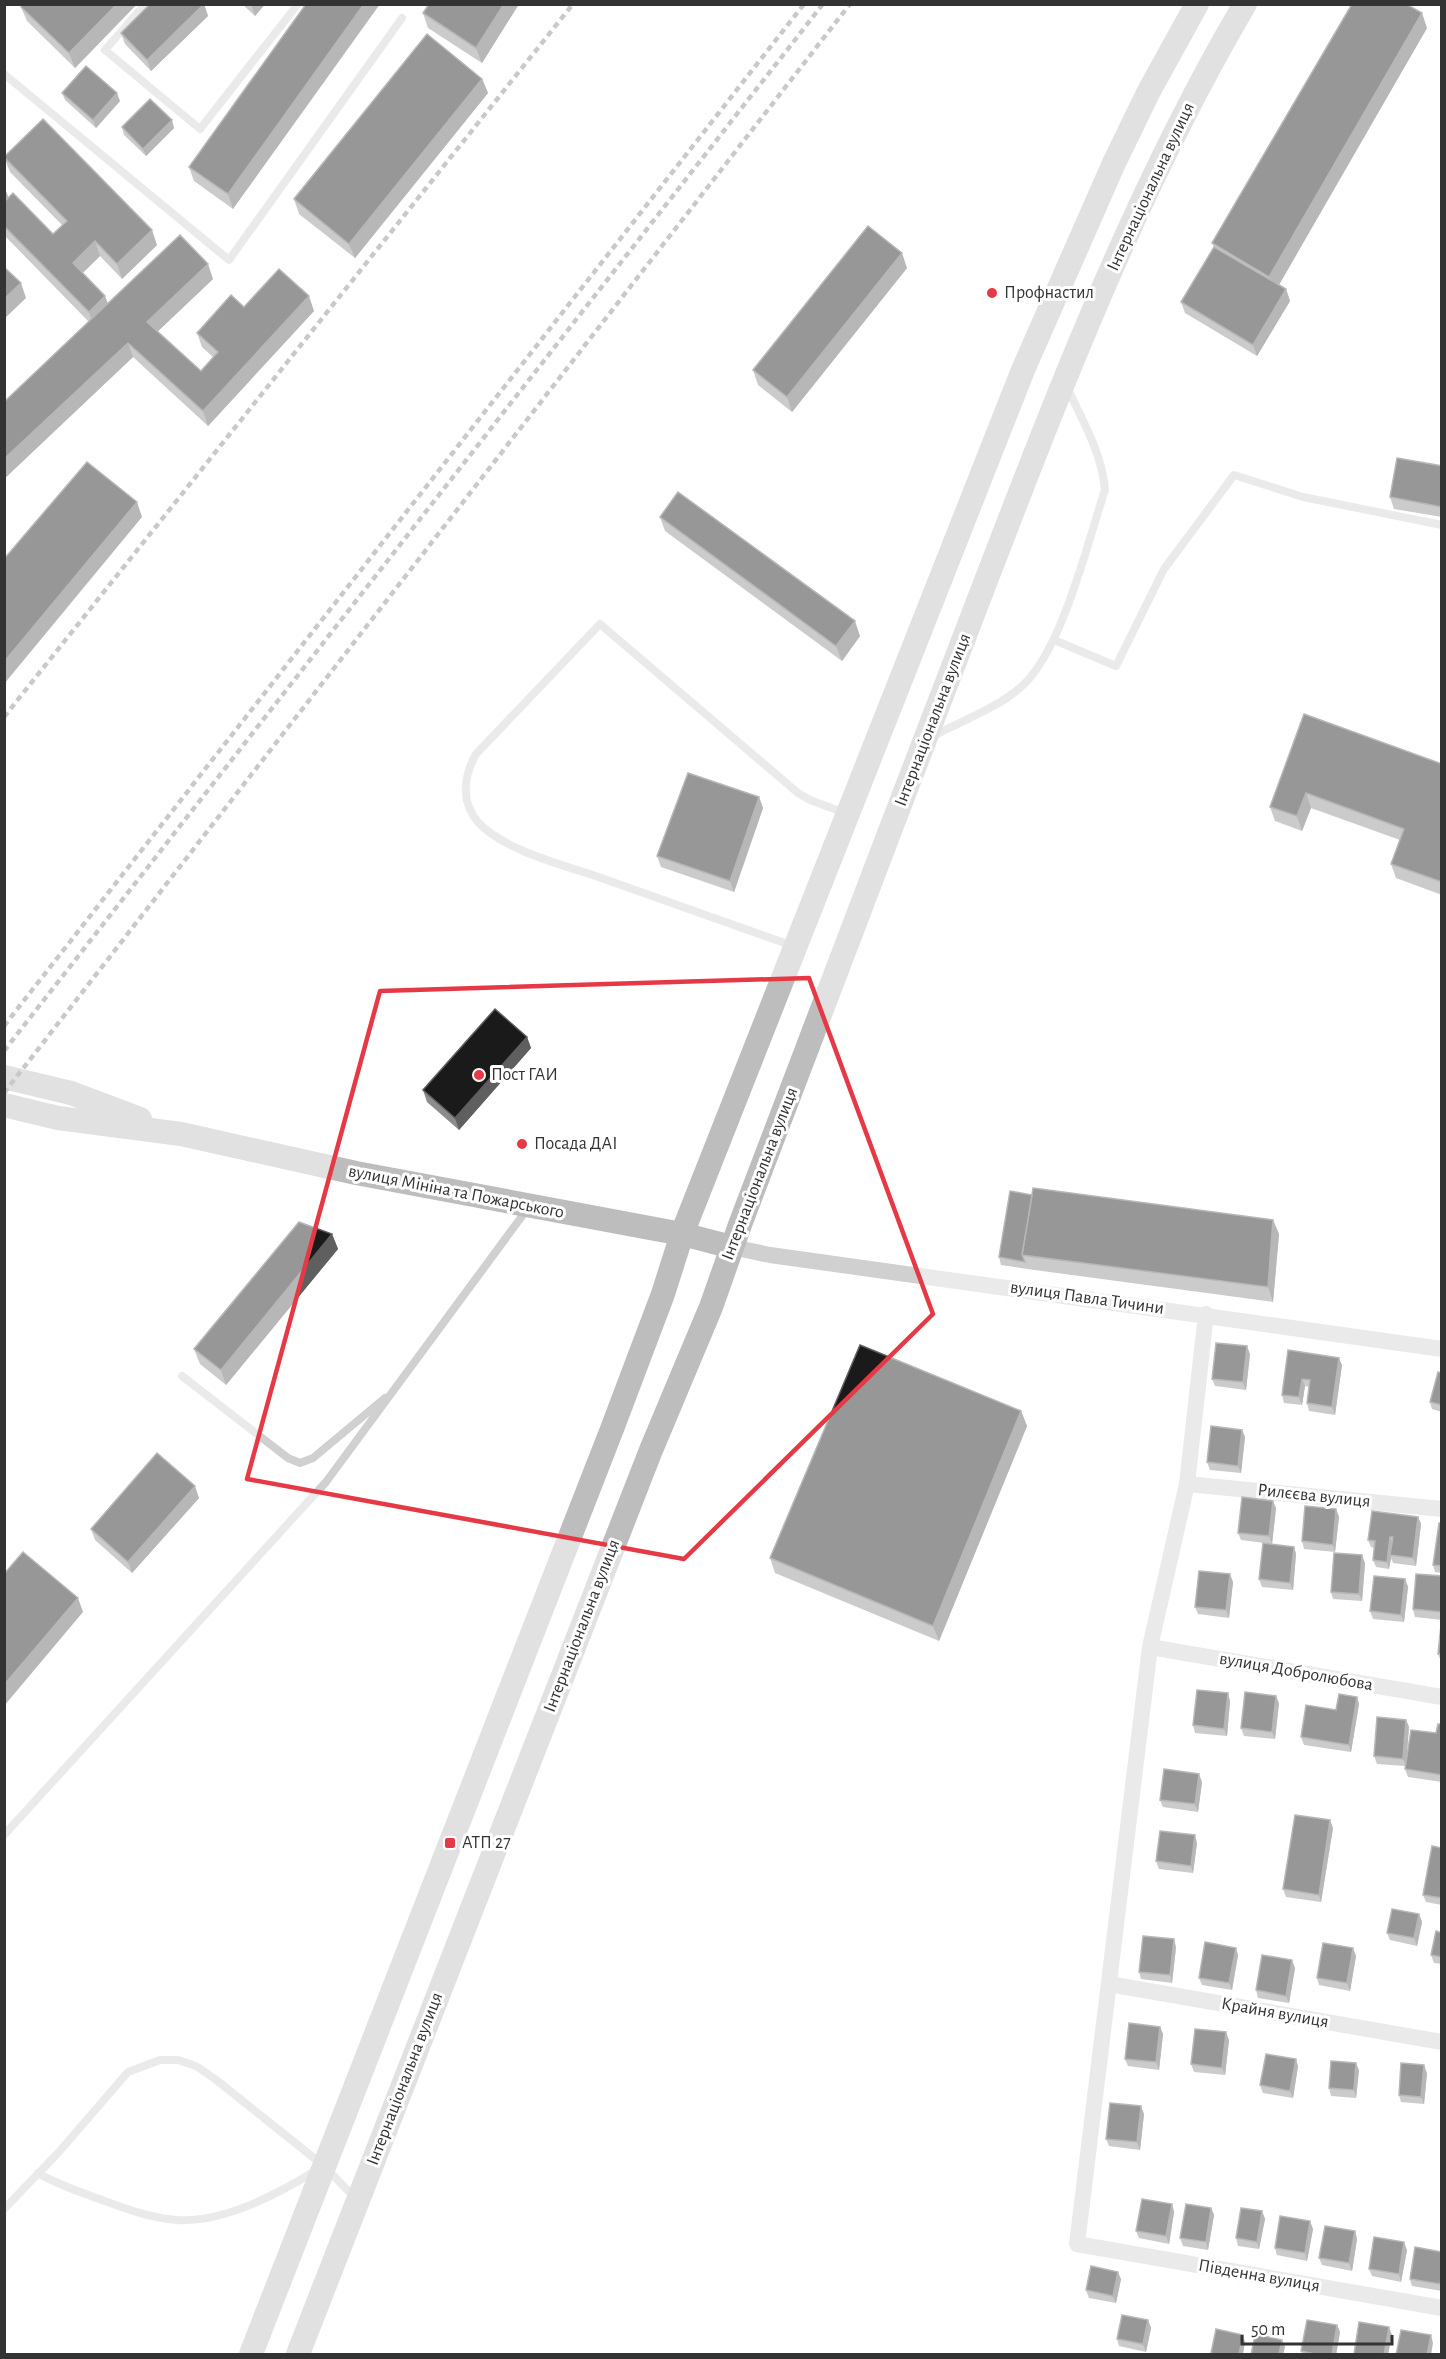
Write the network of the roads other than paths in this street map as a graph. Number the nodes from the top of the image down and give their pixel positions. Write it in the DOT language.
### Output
graph roads {
  1 [pos="145,4"];
  2 [pos="298,4"];
  3 [pos="1197,4"];
  4 [pos="1245,4"];
  5 [pos="402,18"];
  6 [pos="4,74"];
  7 [pos="1063,380"];
  8 [pos="1442,525"];
  9 [pos="1054,640"];
  10 [pos="925,740"];
  11 [pos="848,814"];
  12 [pos="796,947"];
  13 [pos="4,1077"];
  14 [pos="4,1105"];
  15 [pos="182,1134"];
  16 [pos="529,1207"];
  17 [pos="682,1234"];
  18 [pos="732,1247"];
  19 [pos="1206,1314"];
  20 [pos="1442,1349"];
  21 [pos="182,1376"];
  22 [pos="398,1388"];
  23 [pos="1187,1484"];
  24 [pos="1442,1509"];
  25 [pos="1150,1647"];
  26 [pos="1442,1697"];
  27 [pos="4,1835"];
  28 [pos="1109,1984"];
  29 [pos="1442,2042"];
  30 [pos="324,2166"];
  31 [pos="38,2173"];
  32 [pos="358,2202"];
  33 [pos="4,2209"];
  34 [pos="1442,2308"];
  35 [pos="251,2355"];
  36 [pos="298,2355"];
  1 -- 2 [label="lane"];
  3 -- 11 [label="main road"];
  4 -- 7 [label="main road, Інтернаціональна вулиця"];
  5 -- 6 [label="lane"];
  7 -- 9 [label="lane"];
  7 -- 10 [label="main road, Інтернаціональна вулиця"];
  8 -- 9 [label="lane"];
  9 -- 10 [label="lane"];
  10 -- 18 [label="main road, Інтернаціональна вулиця"];
  11 -- 12 [label="main road"];
  11 -- 12 [label="lane"];
  12 -- 17 [label="main road"];
  13 -- 15 [label="main road, вулиця Мініна та Пожарського"];
  14 -- 15 [label="main road, вулиця Мініна та Пожарського"];
  15 -- 16 [label="main road, вулиця Мініна та Пожарського"];
  16 -- 17 [label="main road, вулиця Мініна та Пожарського"];
  16 -- 22 [label="lane"];
  17 -- 18 [label="main road, вулиця Мініна та Пожарського"];
  17 -- 30 [label="main road"];
  18 -- 19 [label="street, вулиця Павла Тичини"];
  18 -- 32 [label="main road, Інтернаціональна вулиця"];
  19 -- 20 [label="street, вулиця Павла Тичини"];
  19 -- 23 [label="street"];
  21 -- 22 [label="lane"];
  22 -- 27 [label="lane"];
  23 -- 24 [label="street, Рилєєва вулиця"];
  23 -- 25 [label="street"];
  25 -- 26 [label="street, вулиця Добролюбова"];
  25 -- 28 [label="street"];
  28 -- 29 [label="street, Крайня вулиця"];
  28 -- 34 [label="street, Південна вулиця"];
  30 -- 31 [label="lane"];
  30 -- 31 [label="lane"];
  30 -- 32 [label="lane"];
  30 -- 35 [label="main road"];
  31 -- 33 [label="lane"];
  32 -- 36 [label="main road, Інтернаціональна вулиця"];
}
